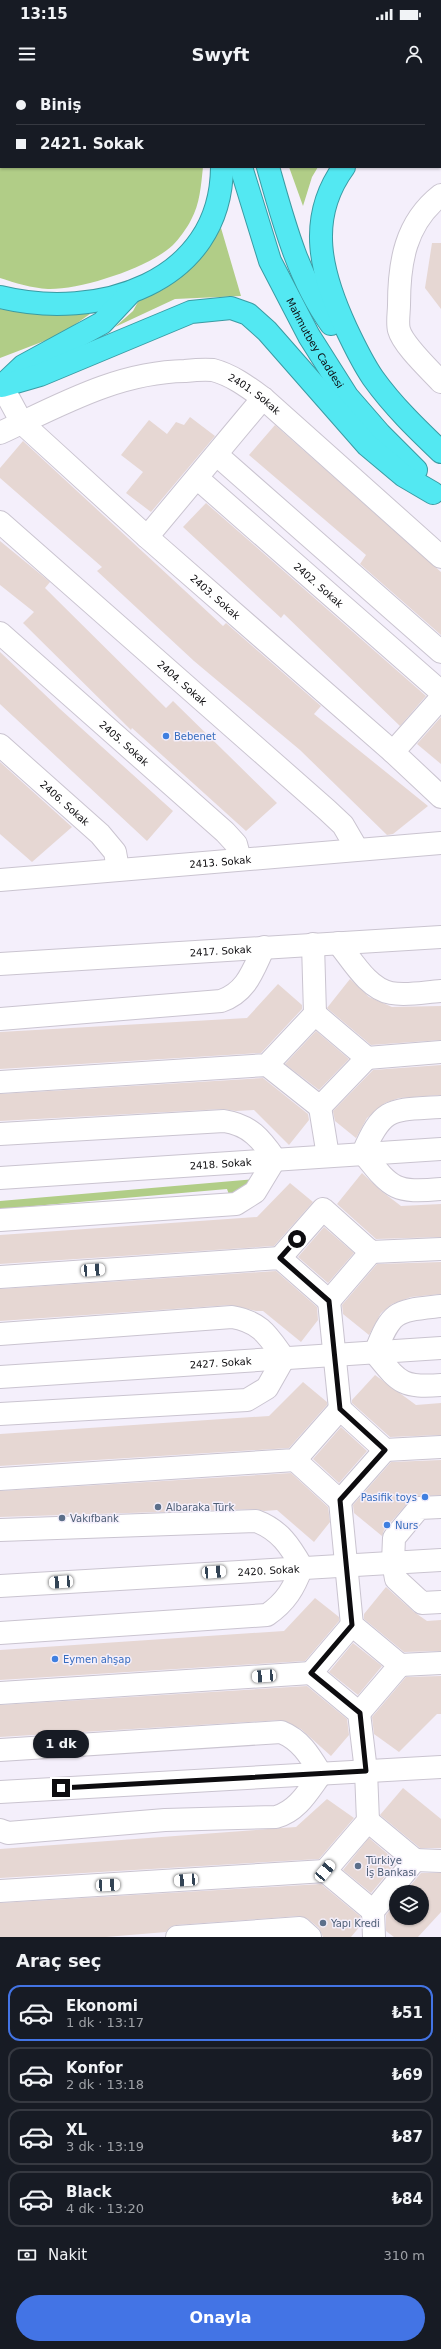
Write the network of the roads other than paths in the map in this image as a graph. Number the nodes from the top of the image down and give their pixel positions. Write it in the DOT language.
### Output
graph roads {
  1 [pos="222,168"];
  2 [pos="241,168"];
  3 [pos="268,168"];
  4 [pos="343,168"];
  5 [pos="441,195"];
  6 [pos="131,292"];
  7 [pos="0,297"];
  8 [pos="362,362"];
  9 [pos="441,382"];
  10 [pos="2,386"];
  11 [pos="263,398"];
  12 [pos="22,423"];
  13 [pos="0,433"];
  14 [pos="441,452"];
  15 [pos="217,455"];
  16 [pos="197,478"];
  17 [pos="437,496"];
  18 [pos="0,522"];
  19 [pos="147,537"];
  20 [pos="441,557"];
  21 [pos="0,633"];
  22 [pos="441,652"];
  23 [pos="441,692"];
  24 [pos="441,698"];
  25 [pos="0,745"];
  26 [pos="394,752"];
  27 [pos="441,797"];
  28 [pos="441,843"];
  29 [pos="357,849"];
  30 [pos="240,859"];
  31 [pos="118,868"];
  32 [pos="2,874"];
  33 [pos="441,937"];
  34 [pos="338,942"];
  35 [pos="313,944"];
  36 [pos="264,947"];
  37 [pos="0,964"];
  38 [pos="441,991"];
  39 [pos="315,1014"];
  40 [pos="0,1019"];
  41 [pos="441,1052"];
  42 [pos="367,1058"];
  43 [pos="267,1065"];
  44 [pos="0,1082"];
  45 [pos="320,1107"];
  46 [pos="441,1107"];
  47 [pos="0,1134"];
  48 [pos="441,1149"];
  49 [pos="363,1153"];
  50 [pos="328,1156"];
  51 [pos="275,1159"];
  52 [pos="0,1178"];
  53 [pos="441,1189"];
  54 [pos="0,1220"];
  55 [pos="441,1249"];
  56 [pos="371,1252"];
  57 [pos="280,1258"];
  58 [pos="0,1276"];
  59 [pos="329,1301"];
  60 [pos="441,1306"];
  61 [pos="0,1334"];
  62 [pos="441,1348"];
  63 [pos="375,1352"];
  64 [pos="334,1355"];
  65 [pos="284,1358"];
  66 [pos="0,1377"];
  67 [pos="441,1385"];
  68 [pos="340,1409"];
  69 [pos="0,1414"];
  70 [pos="441,1447"];
  71 [pos="385,1450"];
  72 [pos="295,1460"];
  73 [pos="0,1479"];
  74 [pos="340,1500"];
  75 [pos="441,1506"];
  76 [pos="0,1530"];
  77 [pos="441,1560"];
  78 [pos="393,1562"];
  79 [pos="345,1565"];
  80 [pos="302,1567"];
  81 [pos="0,1586"];
  82 [pos="441,1602"];
  83 [pos="352,1625"];
  84 [pos="0,1633"];
  85 [pos="441,1663"];
  86 [pos="400,1665"];
  87 [pos="311,1673"];
  88 [pos="0,1693"];
  89 [pos="360,1713"];
  90 [pos="0,1750"];
  91 [pos="441,1767"];
  92 [pos="366,1771"];
  93 [pos="321,1774"];
  94 [pos="0,1792"];
  95 [pos="368,1821"];
  96 [pos="0,1830"];
  97 [pos="415,1860"];
  98 [pos="441,1861"];
  99 [pos="325,1871"];
  100 [pos="0,1891"];
  101 [pos="373,1911"];
  102 [pos="177,1937"];
  103 [pos="310,1937"];
  104 [pos="374,1937"];
  1 -- 6 [label="highway"];
  2 -- 17 [label="highway, Mahmutbey Caddesi"];
  3 -- 8 [label="highway"];
  4 -- 8 [label="highway"];
  5 -- 9 [label="street"];
  6 -- 7 [label="highway"];
  6 -- 10 [label="highway"];
  8 -- 14 [label="highway"];
  10 -- 12 [label="street, 2403. Sokak"];
  10 -- 17 [label="highway"];
  11 -- 12 [label="street, 2401. Sokak"];
  11 -- 15 [label="street"];
  11 -- 20 [label="street, 2401. Sokak"];
  12 -- 13 [label="street, 2401. Sokak"];
  12 -- 19 [label="street, 2403. Sokak"];
  15 -- 16 [label="street"];
  15 -- 22 [label="street"];
  16 -- 19 [label="street"];
  16 -- 23 [label="street, 2402. Sokak"];
  18 -- 29 [label="street, 2404. Sokak"];
  19 -- 26 [label="street, 2403. Sokak"];
  21 -- 30 [label="street, 2405. Sokak"];
  24 -- 26 [label="street"];
  25 -- 31 [label="street, 2406. Sokak"];
  26 -- 27 [label="street, 2403. Sokak"];
  28 -- 29 [label="street, 2413. Sokak"];
  29 -- 30 [label="street, 2413. Sokak"];
  30 -- 31 [label="street, 2413. Sokak"];
  31 -- 32 [label="street, 2413. Sokak"];
  33 -- 34 [label="street, 2417. Sokak"];
  34 -- 35 [label="street, 2417. Sokak"];
  34 -- 38 [label="street"];
  35 -- 36 [label="street, 2417. Sokak"];
  35 -- 39 [label="street"];
  36 -- 37 [label="street, 2417. Sokak"];
  36 -- 40 [label="street"];
  39 -- 42 [label="street"];
  39 -- 43 [label="street"];
  41 -- 42 [label="street"];
  42 -- 45 [label="street"];
  43 -- 44 [label="street"];
  43 -- 45 [label="street"];
  45 -- 50 [label="street"];
  46 -- 49 [label="street"];
  47 -- 51 [label="street"];
  48 -- 49 [label="street, 2418. Sokak"];
  49 -- 50 [label="street, 2418. Sokak"];
  49 -- 53 [label="street"];
  50 -- 51 [label="street, 2418. Sokak"];
  51 -- 52 [label="street, 2418. Sokak"];
  51 -- 54 [label="street"];
  55 -- 56 [label="street"];
  56 -- 57 [label="street"];
  56 -- 59 [label="street"];
  57 -- 58 [label="street"];
  57 -- 59 [label="street"];
  59 -- 64 [label="street"];
  60 -- 63 [label="street"];
  61 -- 65 [label="street"];
  62 -- 63 [label="street, 2427. Sokak"];
  63 -- 64 [label="street, 2427. Sokak"];
  63 -- 67 [label="street"];
  64 -- 65 [label="street, 2427. Sokak"];
  64 -- 68 [label="street"];
  65 -- 66 [label="street, 2427. Sokak"];
  65 -- 69 [label="street"];
  68 -- 71 [label="street"];
  68 -- 72 [label="street"];
  70 -- 71 [label="street"];
  71 -- 74 [label="street"];
  72 -- 73 [label="street"];
  72 -- 74 [label="street"];
  74 -- 79 [label="street"];
  75 -- 78 [label="street"];
  76 -- 80 [label="street"];
  77 -- 78 [label="street, 2420. Sokak"];
  78 -- 79 [label="street, 2420. Sokak"];
  78 -- 82 [label="street"];
  79 -- 80 [label="street, 2420. Sokak"];
  79 -- 83 [label="street"];
  80 -- 81 [label="street, 2420. Sokak"];
  80 -- 84 [label="street"];
  83 -- 86 [label="street"];
  83 -- 87 [label="street"];
  85 -- 86 [label="street"];
  86 -- 89 [label="street"];
  87 -- 88 [label="street"];
  87 -- 89 [label="street"];
  89 -- 92 [label="street"];
  90 -- 93 [label="street"];
  91 -- 92 [label="street"];
  92 -- 93 [label="street"];
  92 -- 95 [label="street"];
  93 -- 94 [label="street"];
  93 -- 96 [label="street"];
  95 -- 97 [label="street"];
  95 -- 99 [label="street"];
  97 -- 98 [label="street"];
  97 -- 101 [label="street"];
  99 -- 100 [label="street"];
  99 -- 101 [label="street"];
  101 -- 104 [label="street"];
  102 -- 103 [label="street"];
}
